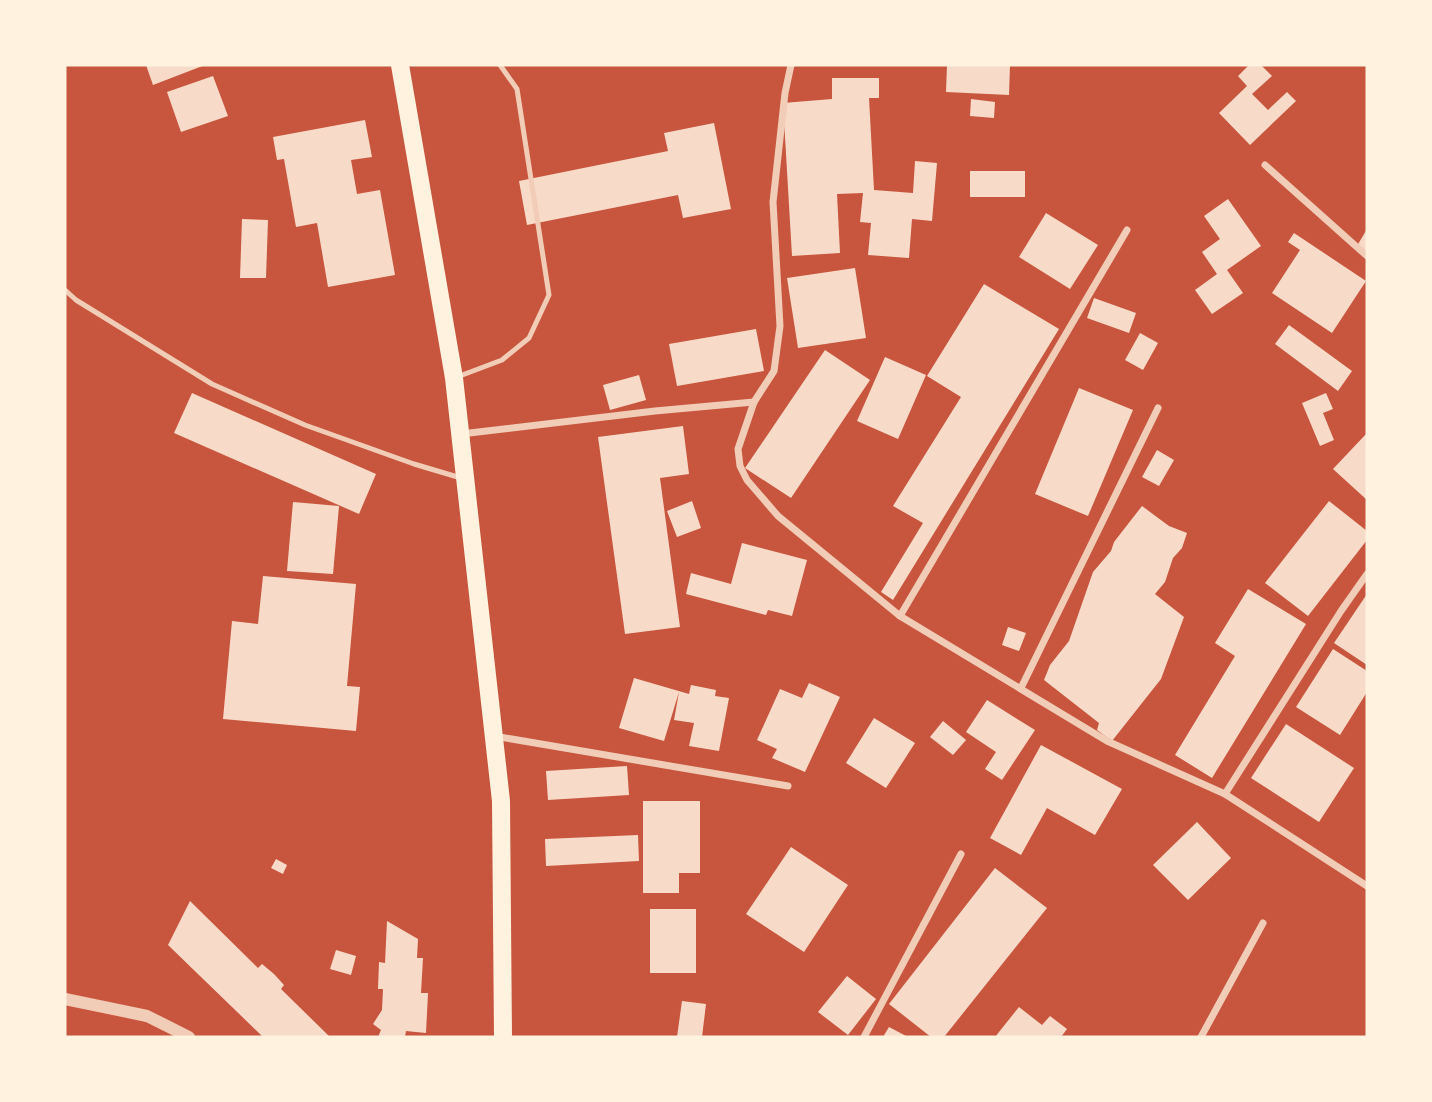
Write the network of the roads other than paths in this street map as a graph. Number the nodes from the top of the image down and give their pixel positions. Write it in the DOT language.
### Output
graph roads {
  1 [pos="400,65"];
  2 [pos="500,65"];
  3 [pos="791,65"];
  4 [pos="1265,165"];
  5 [pos="1127,230"];
  6 [pos="1367,256"];
  7 [pos="65,290"];
  8 [pos="454,378"];
  9 [pos="754,402"];
  10 [pos="1158,408"];
  11 [pos="461,435"];
  12 [pos="464,479"];
  13 [pos="1367,574"];
  14 [pos="900,616"];
  15 [pos="1021,688"];
  16 [pos="493,736"];
  17 [pos="788,786"];
  18 [pos="1225,794"];
  19 [pos="961,854"];
  20 [pos="1367,886"];
  21 [pos="1263,923"];
  22 [pos="65,999"];
  23 [pos="189,1037"];
  24 [pos="503,1037"];
  25 [pos="864,1037"];
  26 [pos="1201,1037"];
  1 -- 8 [label="main road"];
  2 -- 8 [label="lane"];
  3 -- 9 [label="street"];
  4 -- 6 [label="street"];
  5 -- 14 [label="street"];
  7 -- 12 [label="lane"];
  8 -- 11 [label="main road"];
  9 -- 11 [label="street"];
  9 -- 14 [label="street"];
  10 -- 15 [label="street"];
  11 -- 12 [label="main road"];
  12 -- 16 [label="main road"];
  13 -- 18 [label="street"];
  14 -- 15 [label="street"];
  15 -- 18 [label="street"];
  16 -- 17 [label="street"];
  16 -- 24 [label="main road"];
  18 -- 20 [label="street"];
  19 -- 25 [label="street"];
  21 -- 26 [label="street"];
  22 -- 23 [label="street"];
}
